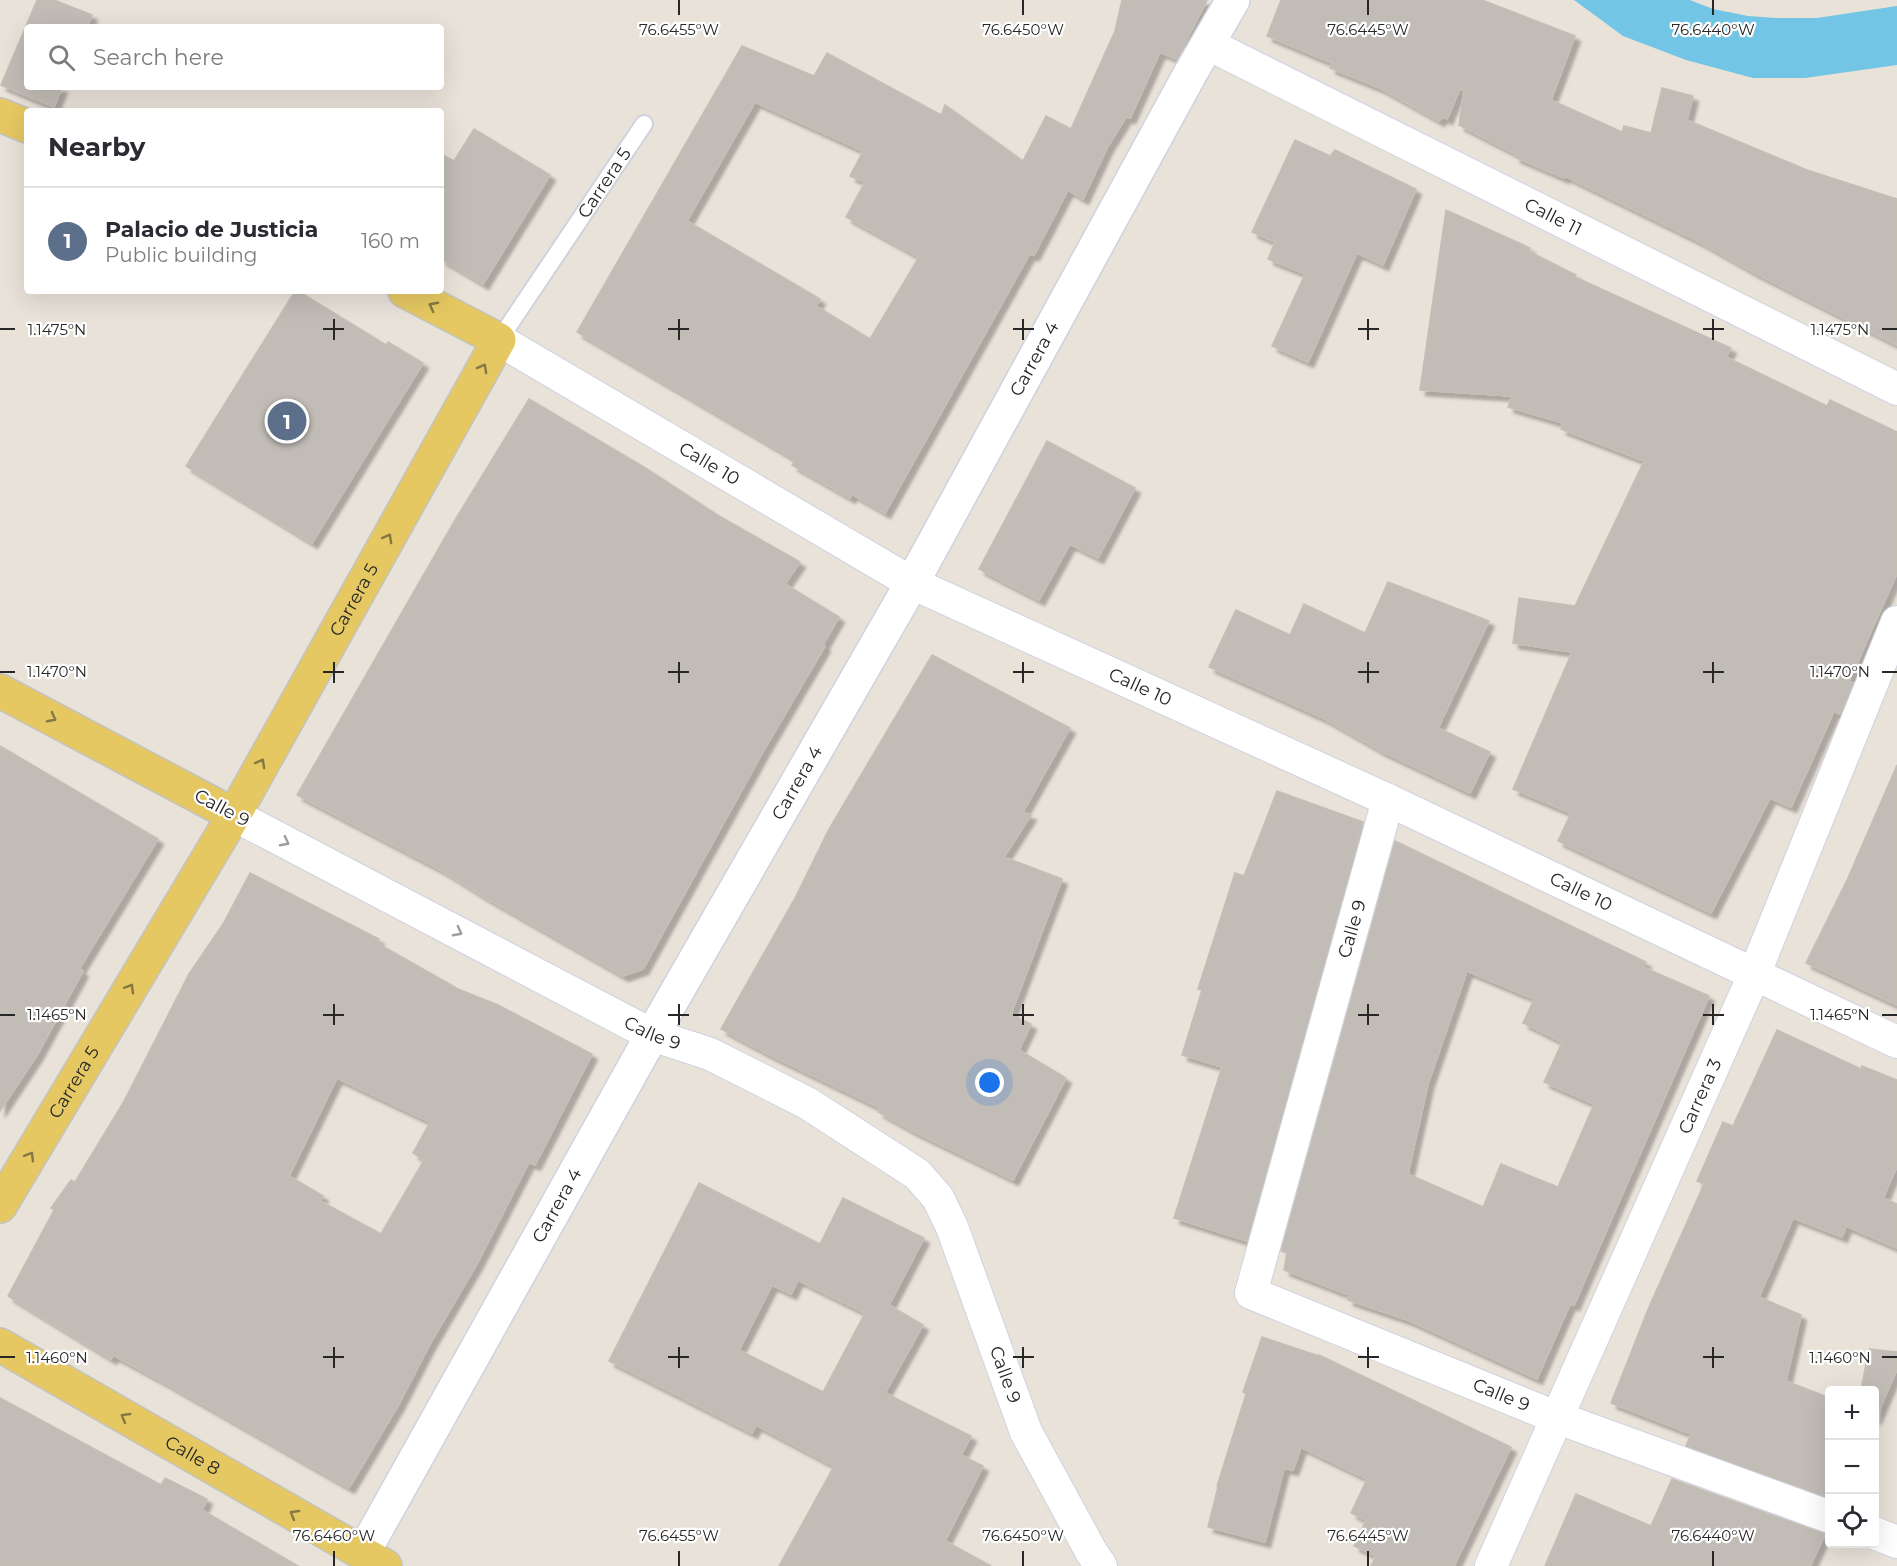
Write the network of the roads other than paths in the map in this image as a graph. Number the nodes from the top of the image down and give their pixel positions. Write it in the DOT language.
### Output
graph roads {
  1 [pos="1233,0"];
  2 [pos="1208,44"];
  3 [pos="0,116"];
  4 [pos="644,124"];
  5 [pos="24,125"];
  6 [pos="411,294"];
  7 [pos="499,340"];
  8 [pos="1897,389"];
  9 [pos="912,583"];
  10 [pos="1897,622"];
  11 [pos="0,691"];
  12 [pos="1388,800"];
  13 [pos="234,815"];
  14 [pos="1754,975"];
  15 [pos="652,1035"];
  16 [pos="1897,1042"];
  17 [pos="0,1206"];
  18 [pos="0,1345"];
  19 [pos="1558,1418"];
  20 [pos="1825,1515"];
  21 [pos="1879,1535"];
  22 [pos="1897,1542"];
  23 [pos="368,1562"];
  24 [pos="1101,1566"];
  25 [pos="1491,1566"];
  1 -- 2 [label="street, Carrera 4"];
  2 -- 8 [label="street, Calle 11"];
  2 -- 9 [label="street, Carrera 4"];
  3 -- 5 [label="main road"];
  4 -- 7 [label="lane, Carrera 5"];
  7 -- 6 [label="main road, Calle 10, one-way"];
  7 -- 9 [label="street, Calle 10"];
  13 -- 7 [label="main road, Carrera 5, one-way"];
  9 -- 12 [label="street, Calle 10"];
  9 -- 15 [label="street, Carrera 4"];
  10 -- 14 [label="street, Carrera 3"];
  11 -- 13 [label="main road, Calle 9, one-way"];
  12 -- 14 [label="street, Calle 10"];
  12 -- 19 [label="street, Calle 9"];
  13 -- 15 [label="street, Calle 9, one-way"];
  17 -- 13 [label="main road, Carrera 5, one-way"];
  14 -- 16 [label="street, Calle 10"];
  14 -- 19 [label="street, Carrera 3"];
  15 -- 23 [label="street, Carrera 4"];
  15 -- 24 [label="street, Calle 9"];
  23 -- 18 [label="main road, Calle 8, one-way"];
  19 -- 20 [label="street, Calle 9"];
  19 -- 25 [label="street, Carrera 3"];
  21 -- 22 [label="street"];
}
